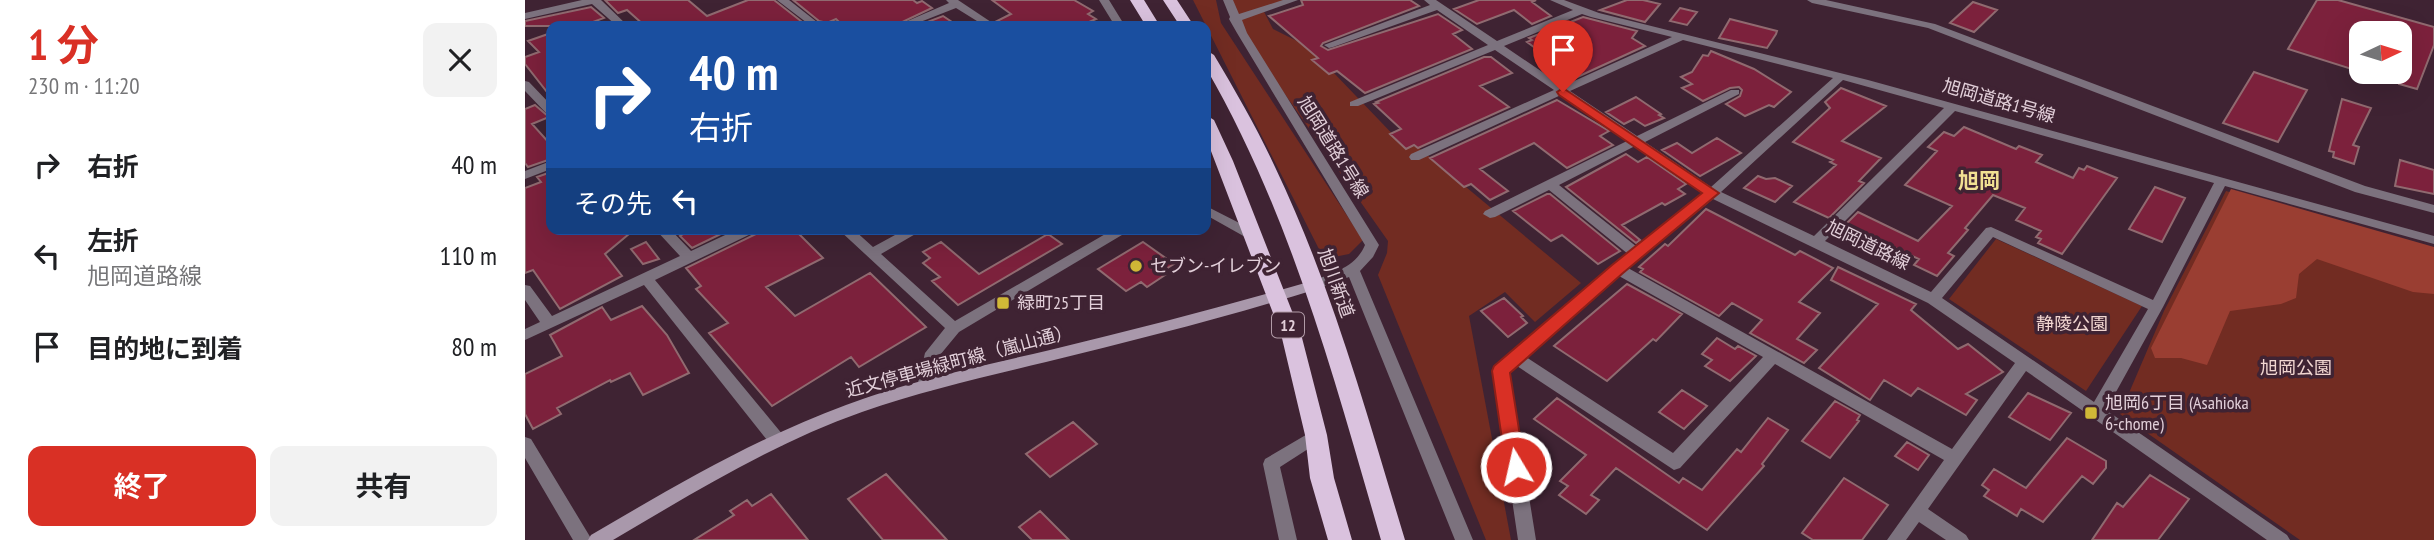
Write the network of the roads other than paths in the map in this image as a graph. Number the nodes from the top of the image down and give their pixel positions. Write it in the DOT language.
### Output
graph roads {
  1 [pos="595,0"];
  2 [pos="782,0"];
  3 [pos="1104,0"];
  4 [pos="1137,0"];
  5 [pos="1170,0"];
  6 [pos="1228,0"];
  7 [pos="1293,0"];
  8 [pos="1555,0"];
  9 [pos="1812,0"];
  10 [pos="953,1"];
  11 [pos="1434,3"];
  12 [pos="1582,10"];
  13 [pos="525,16"];
  14 [pos="1234,19"];
  15 [pos="618,21"];
  16 [pos="810,21"];
  17 [pos="911,21"];
  18 [pos="984,21"];
  19 [pos="1117,21"];
  20 [pos="1150,21"];
  21 [pos="1184,21"];
  22 [pos="1681,37"];
  23 [pos="1329,45"];
  24 [pos="1499,46"];
  25 [pos="1211,63"];
  26 [pos="1841,76"];
  27 [pos="525,84"];
  28 [pos="1563,92"];
  29 [pos="1735,92"];
  30 [pos="1355,104"];
  31 [pos="1953,106"];
  32 [pos="546,107"];
  33 [pos="1211,132"];
  34 [pos="1635,141"];
  35 [pos="1415,157"];
  36 [pos="546,167"];
  37 [pos="525,176"];
  38 [pos="2221,181"];
  39 [pos="1550,184"];
  40 [pos="1712,193"];
  41 [pos="2434,209"];
  42 [pos="1211,213"];
  43 [pos="1490,214"];
  44 [pos="668,235"];
  45 [pos="737,235"];
  46 [pos="852,235"];
  47 [pos="906,235"];
  48 [pos="1115,235"];
  49 [pos="1252,235"];
  50 [pos="2434,240"];
  51 [pos="1817,241"];
  52 [pos="872,253"];
  53 [pos="1636,253"];
  54 [pos="689,258"];
  55 [pos="1618,269"];
  56 [pos="1353,270"];
  57 [pos="646,278"];
  58 [pos="1312,286"];
  59 [pos="525,290"];
  60 [pos="1277,297"];
  61 [pos="1933,299"];
  62 [pos="2156,307"];
  63 [pos="550,324"];
  64 [pos="954,328"];
  65 [pos="525,335"];
  66 [pos="1773,356"];
  67 [pos="1516,358"];
  68 [pos="2024,362"];
  69 [pos="925,387"];
  70 [pos="2097,411"];
  71 [pos="1315,435"];
  72 [pos="777,440"];
  73 [pos="525,444"];
  74 [pos="1953,457"];
  75 [pos="1917,511"];
  76 [pos="583,540"];
  77 [pos="597,540"];
  78 [pos="1288,540"];
  79 [pos="1340,540"];
  80 [pos="1393,540"];
  81 [pos="1464,540"];
  82 [pos="1527,540"];
  83 [pos="1896,540"];
  84 [pos="1959,540"];
  85 [pos="2281,540"];
  1 -- 13 [label="street"];
  1 -- 15 [label="street"];
  2 -- 16 [label="street"];
  3 -- 19 [label="street"];
  4 -- 20 [label="highway"];
  5 -- 21 [label="highway"];
  6 -- 14 [label="street, 旭岡道路1号線"];
  7 -- 14 [label="street"];
  8 -- 12 [label="street, 旭岡道路1号線"];
  9 -- 41 [label="street"];
  10 -- 17 [label="street"];
  10 -- 18 [label="street"];
  11 -- 23 [label="street"];
  11 -- 24 [label="street, 旭岡道路線"];
  12 -- 22 [label="street, 旭岡道路1号線"];
  12 -- 24 [label="street"];
  14 -- 56 [label="street, 旭岡道路1号線"];
  22 -- 26 [label="street, 旭岡道路1号線"];
  22 -- 28 [label="street"];
  24 -- 28 [label="street, 旭岡道路線"];
  24 -- 30 [label="street"];
  25 -- 58 [label="highway, 旭川新道 / 12"];
  26 -- 31 [label="street, 旭岡道路1号線"];
  26 -- 40 [label="street"];
  27 -- 32 [label="street"];
  28 -- 34 [label="street, 旭岡道路線"];
  28 -- 35 [label="street"];
  29 -- 34 [label="street"];
  31 -- 38 [label="street, 旭岡道路1号線"];
  31 -- 51 [label="street"];
  33 -- 49 [label="highway, 12"];
  34 -- 39 [label="street"];
  34 -- 40 [label="street, 旭岡道路線"];
  36 -- 37 [label="street"];
  38 -- 50 [label="street, 旭岡道路1号線"];
  38 -- 62 [label="street"];
  39 -- 43 [label="street"];
  39 -- 53 [label="street"];
  40 -- 51 [label="street, 旭岡道路線"];
  40 -- 53 [label="street"];
  42 -- 49 [label="street"];
  44 -- 54 [label="street"];
  45 -- 54 [label="street"];
  46 -- 52 [label="street"];
  47 -- 52 [label="street"];
  48 -- 64 [label="street"];
  49 -- 60 [label="highway, 12"];
  51 -- 61 [label="street, 旭岡道路線"];
  52 -- 64 [label="street"];
  53 -- 55 [label="street"];
  54 -- 57 [label="street"];
  55 -- 66 [label="street"];
  55 -- 67 [label="street"];
  56 -- 58 [label="street"];
  56 -- 81 [label="street"];
  57 -- 63 [label="street"];
  57 -- 72 [label="street"];
  58 -- 60 [label="main road, 近文停車場緑町線（嵐山通）"];
  58 -- 80 [label="highway, 旭川新道 / 12"];
  59 -- 63 [label="street"];
  60 -- 69 [label="main road, 近文停車場緑町線（嵐山通）"];
  60 -- 71 [label="highway, 12"];
  61 -- 62 [label="street"];
  61 -- 68 [label="street, 旭岡道路線"];
  62 -- 70 [label="street"];
  63 -- 65 [label="street"];
  64 -- 69 [label="street"];
  66 -- 67 [label="street"];
  66 -- 74 [label="street"];
  67 -- 82 [label="street"];
  68 -- 70 [label="street, 旭岡道路線"];
  68 -- 74 [label="street"];
  69 -- 72 [label="main road, 近文停車場緑町線（嵐山通）"];
  70 -- 85 [label="street, 旭岡道路線"];
  71 -- 78 [label="street"];
  71 -- 79 [label="highway, 12"];
  72 -- 77 [label="main road, 近文停車場緑町線（嵐山通）"];
  73 -- 76 [label="street"];
  74 -- 75 [label="street"];
  75 -- 83 [label="street"];
  75 -- 84 [label="street"];
}
